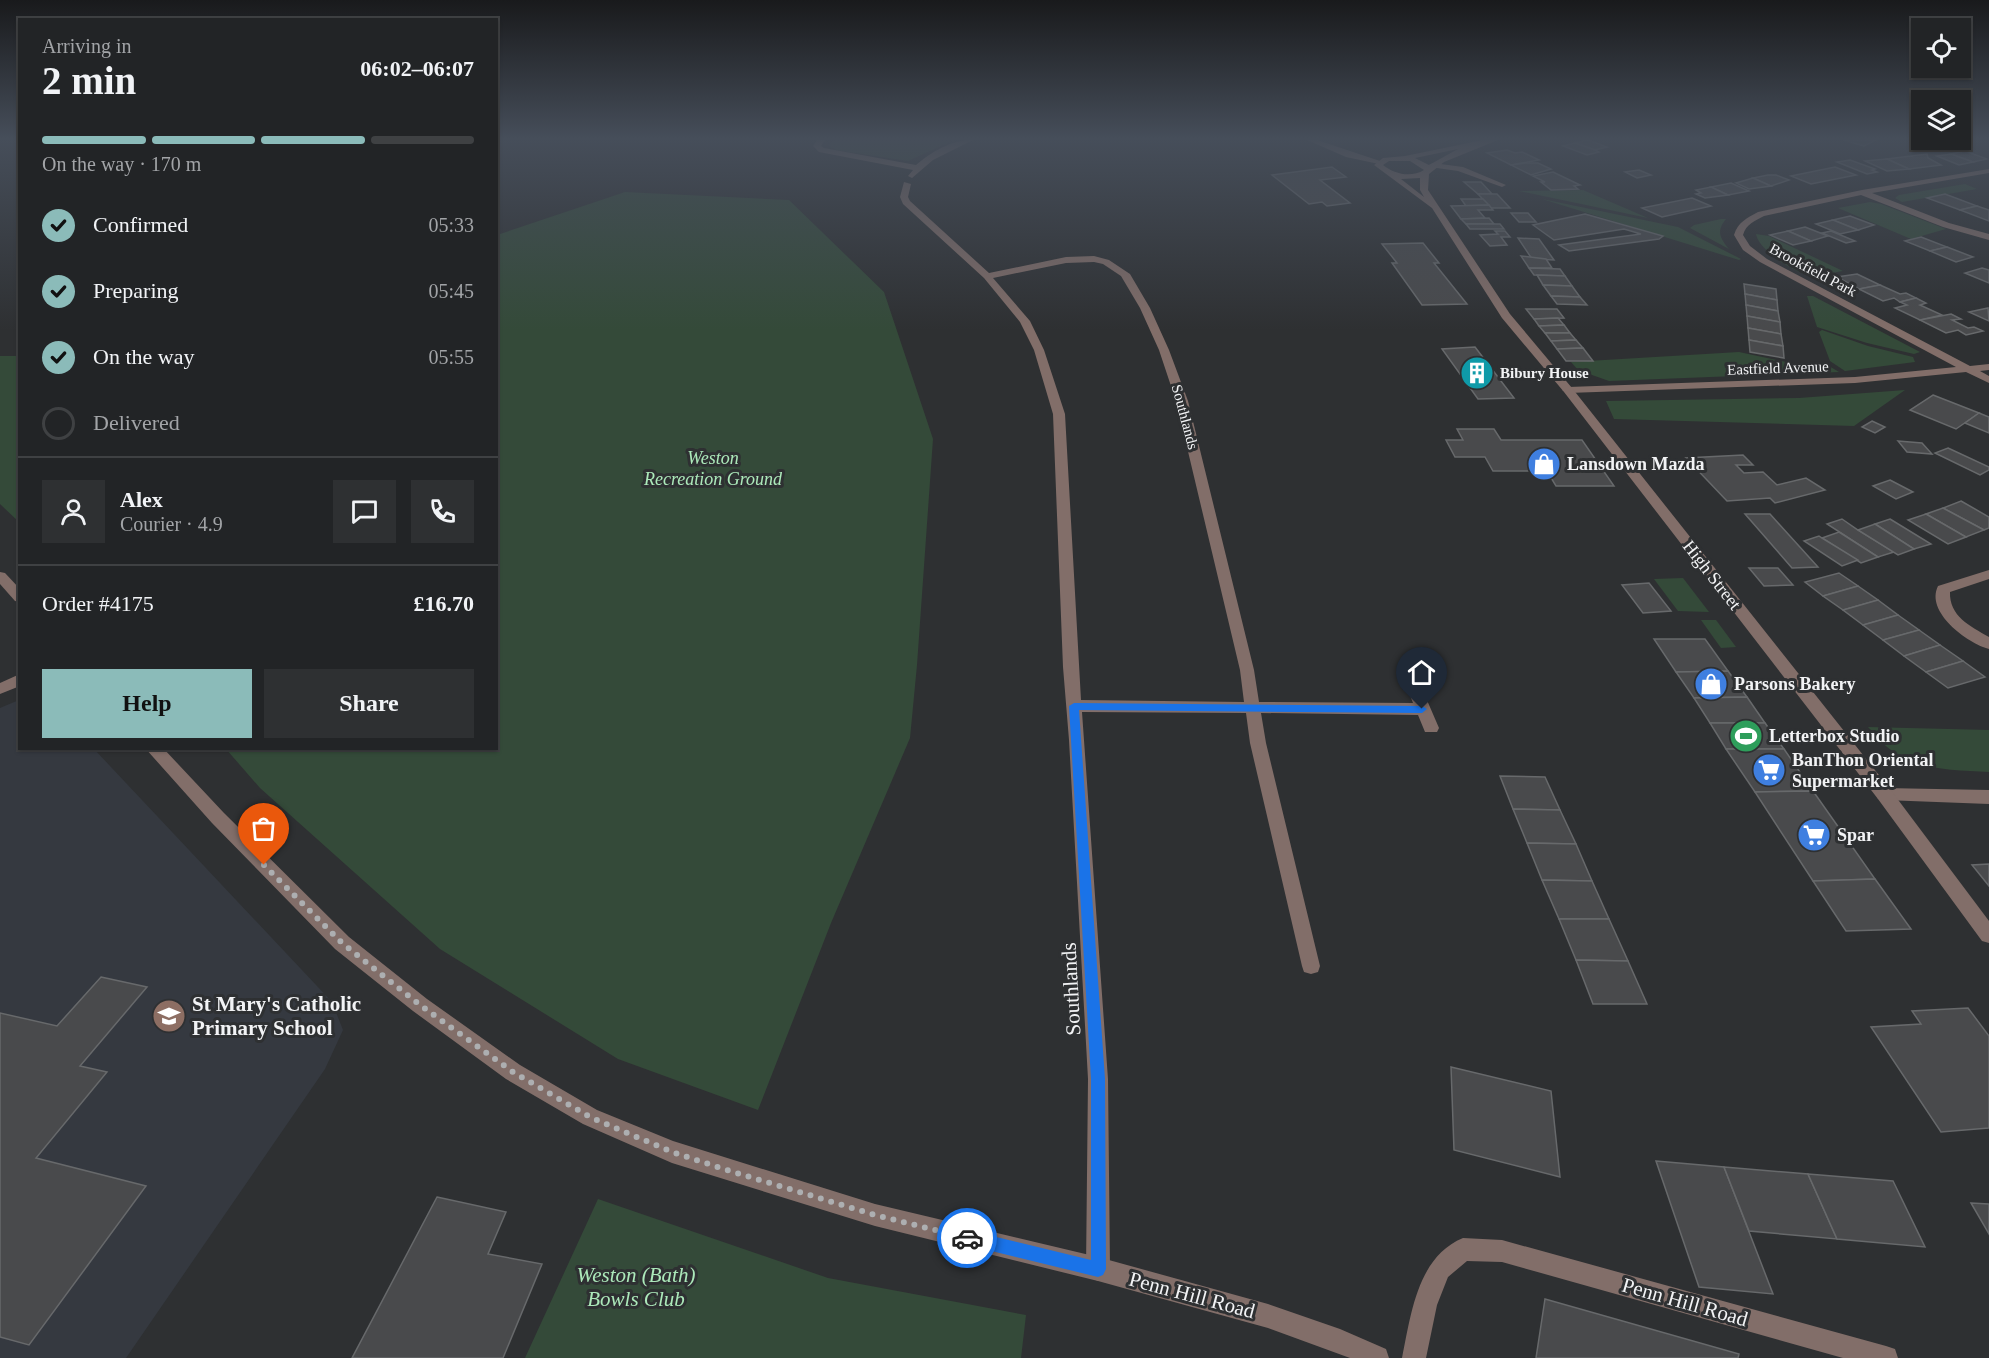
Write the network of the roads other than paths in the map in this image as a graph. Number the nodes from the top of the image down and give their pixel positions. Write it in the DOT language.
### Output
graph roads {
  1 [pos="908,203"];
  2 [pos="1429,203"];
  3 [pos="1434,203"];
  4 [pos="1810,203"];
  5 [pos="1891,203"];
  6 [pos="1439,211"];
  7 [pos="1989,237"];
  8 [pos="987,276"];
  9 [pos="1989,367"];
  10 [pos="1970,370"];
  11 [pos="1989,380"];
  12 [pos="1568,390"];
  13 [pos="1989,574"];
  14 [pos="0,576"];
  15 [pos="18,596"];
  16 [pos="1989,644"];
  17 [pos="1410,677"];
  18 [pos="18,680"];
  19 [pos="0,689"];
  20 [pos="1074,706"];
  21 [pos="1251,708"];
  22 [pos="1422,709"];
  23 [pos="1431,728"];
  24 [pos="155,750"];
  25 [pos="1884,794"];
  26 [pos="1989,796"];
  27 [pos="1989,935"];
  28 [pos="1311,966"];
  29 [pos="1098,1269"];
  30 [pos="1377,1358"];
  31 [pos="1414,1358"];
  32 [pos="1886,1358"];
  1 -- 8 [label="street, Southlands"];
  2 -- 6 [label="street, High Street"];
  3 -- 6 [label="street, High Street"];
  4 -- 10 [label="street, Brookfield Park"];
  5 -- 7 [label="street"];
  6 -- 12 [label="street, High Street"];
  8 -- 20 [label="street, Southlands"];
  8 -- 21 [label="street, Southlands"];
  9 -- 10 [label="street, Eastfield Avenue"];
  10 -- 11 [label="street, Brookfield Park"];
  10 -- 12 [label="street, Eastfield Avenue"];
  12 -- 25 [label="street, High Street"];
  13 -- 16 [label="street"];
  14 -- 15 [label="street"];
  17 -- 22 [label="street"];
  18 -- 19 [label="street"];
  20 -- 21 [label="street"];
  20 -- 29 [label="street, Southlands"];
  21 -- 22 [label="street"];
  21 -- 28 [label="street, Southlands"];
  22 -- 23 [label="street"];
  24 -- 29 [label="street, Penn Hill Road"];
  25 -- 26 [label="street"];
  25 -- 27 [label="street, High Street"];
  29 -- 30 [label="street, Penn Hill Road"];
  31 -- 32 [label="street, Penn Hill Road"];
}
